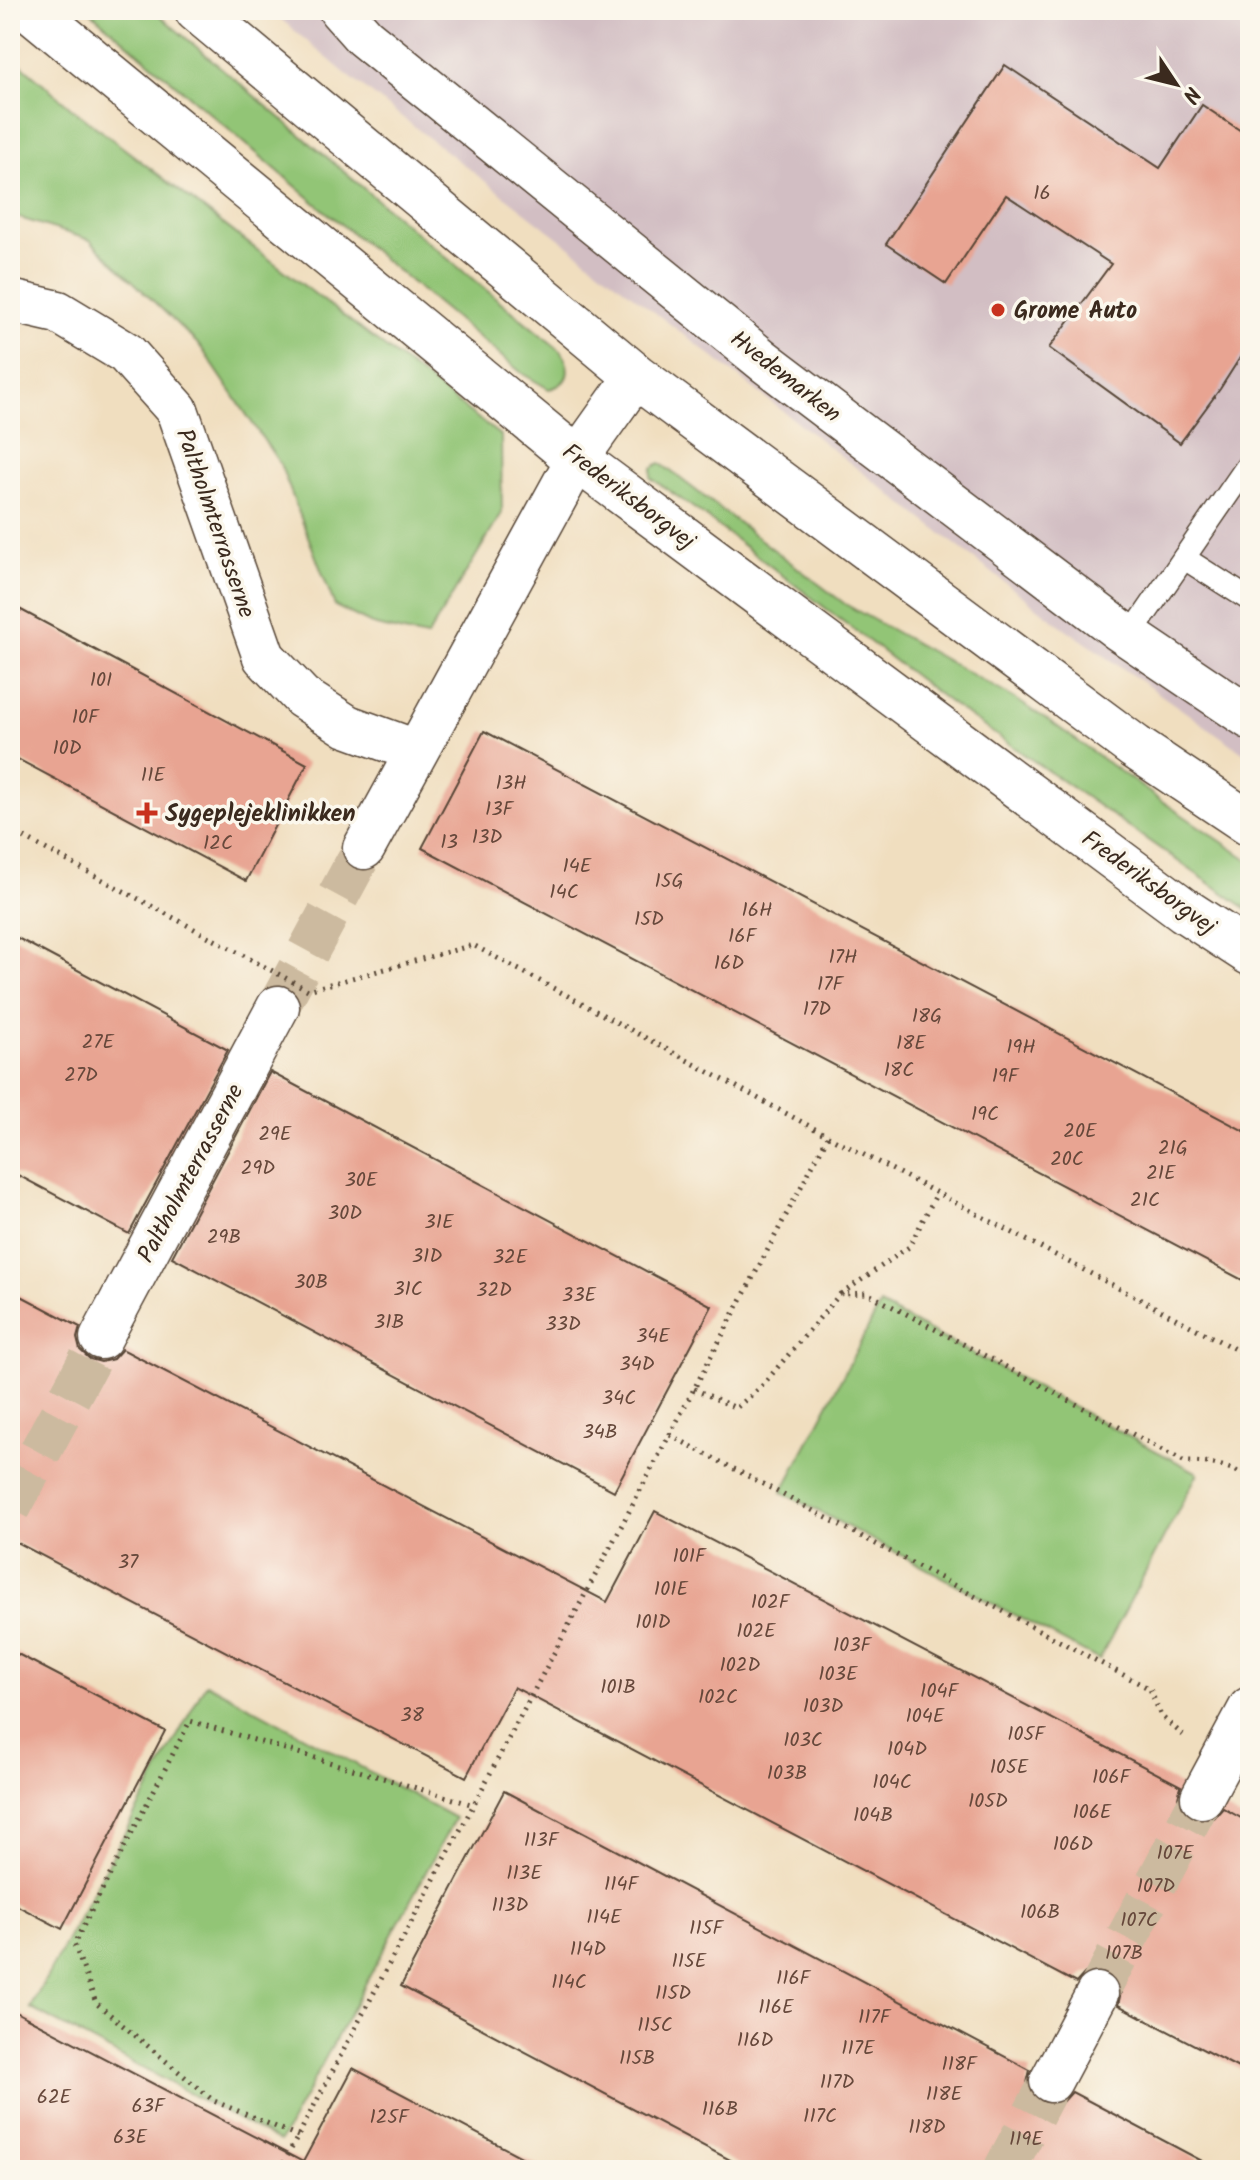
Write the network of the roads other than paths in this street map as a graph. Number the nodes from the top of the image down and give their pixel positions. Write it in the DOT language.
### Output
graph roads {
  1 [pos="31,10"];
  2 [pos="197,10"];
  3 [pos="340,10"];
  4 [pos="10,301"];
  5 [pos="636,376"];
  6 [pos="577,459"];
  7 [pos="1250,462"];
  8 [pos="1184,558"];
  9 [pos="1250,600"];
  10 [pos="1130,636"];
  11 [pos="1250,718"];
  12 [pos="416,751"];
  13 [pos="1250,824"];
  14 [pos="364,848"];
  15 [pos="1250,953"];
  16 [pos="278,1007"];
  17 [pos="101,1338"];
  18 [pos="1250,1708"];
  19 [pos="1202,1797"];
  20 [pos="1097,1994"];
  21 [pos="1051,2081"];
  1 -- 6 [label="street, Frederiksborgvej"];
  2 -- 5 [label="street"];
  3 -- 10 [label="street, Hvedemarken"];
  4 -- 12 [label="street, Paltholmterrasserne"];
  5 -- 6 [label="street"];
  5 -- 13 [label="street"];
  6 -- 12 [label="street"];
  6 -- 15 [label="street, Frederiksborgvej"];
  7 -- 8 [label="lane"];
  8 -- 9 [label="lane"];
  8 -- 10 [label="lane"];
  10 -- 11 [label="street, Hvedemarken"];
  12 -- 14 [label="street"];
  16 -- 17 [label="street, Paltholmterrasserne"];
  18 -- 19 [label="street"];
  20 -- 21 [label="street"];
}
